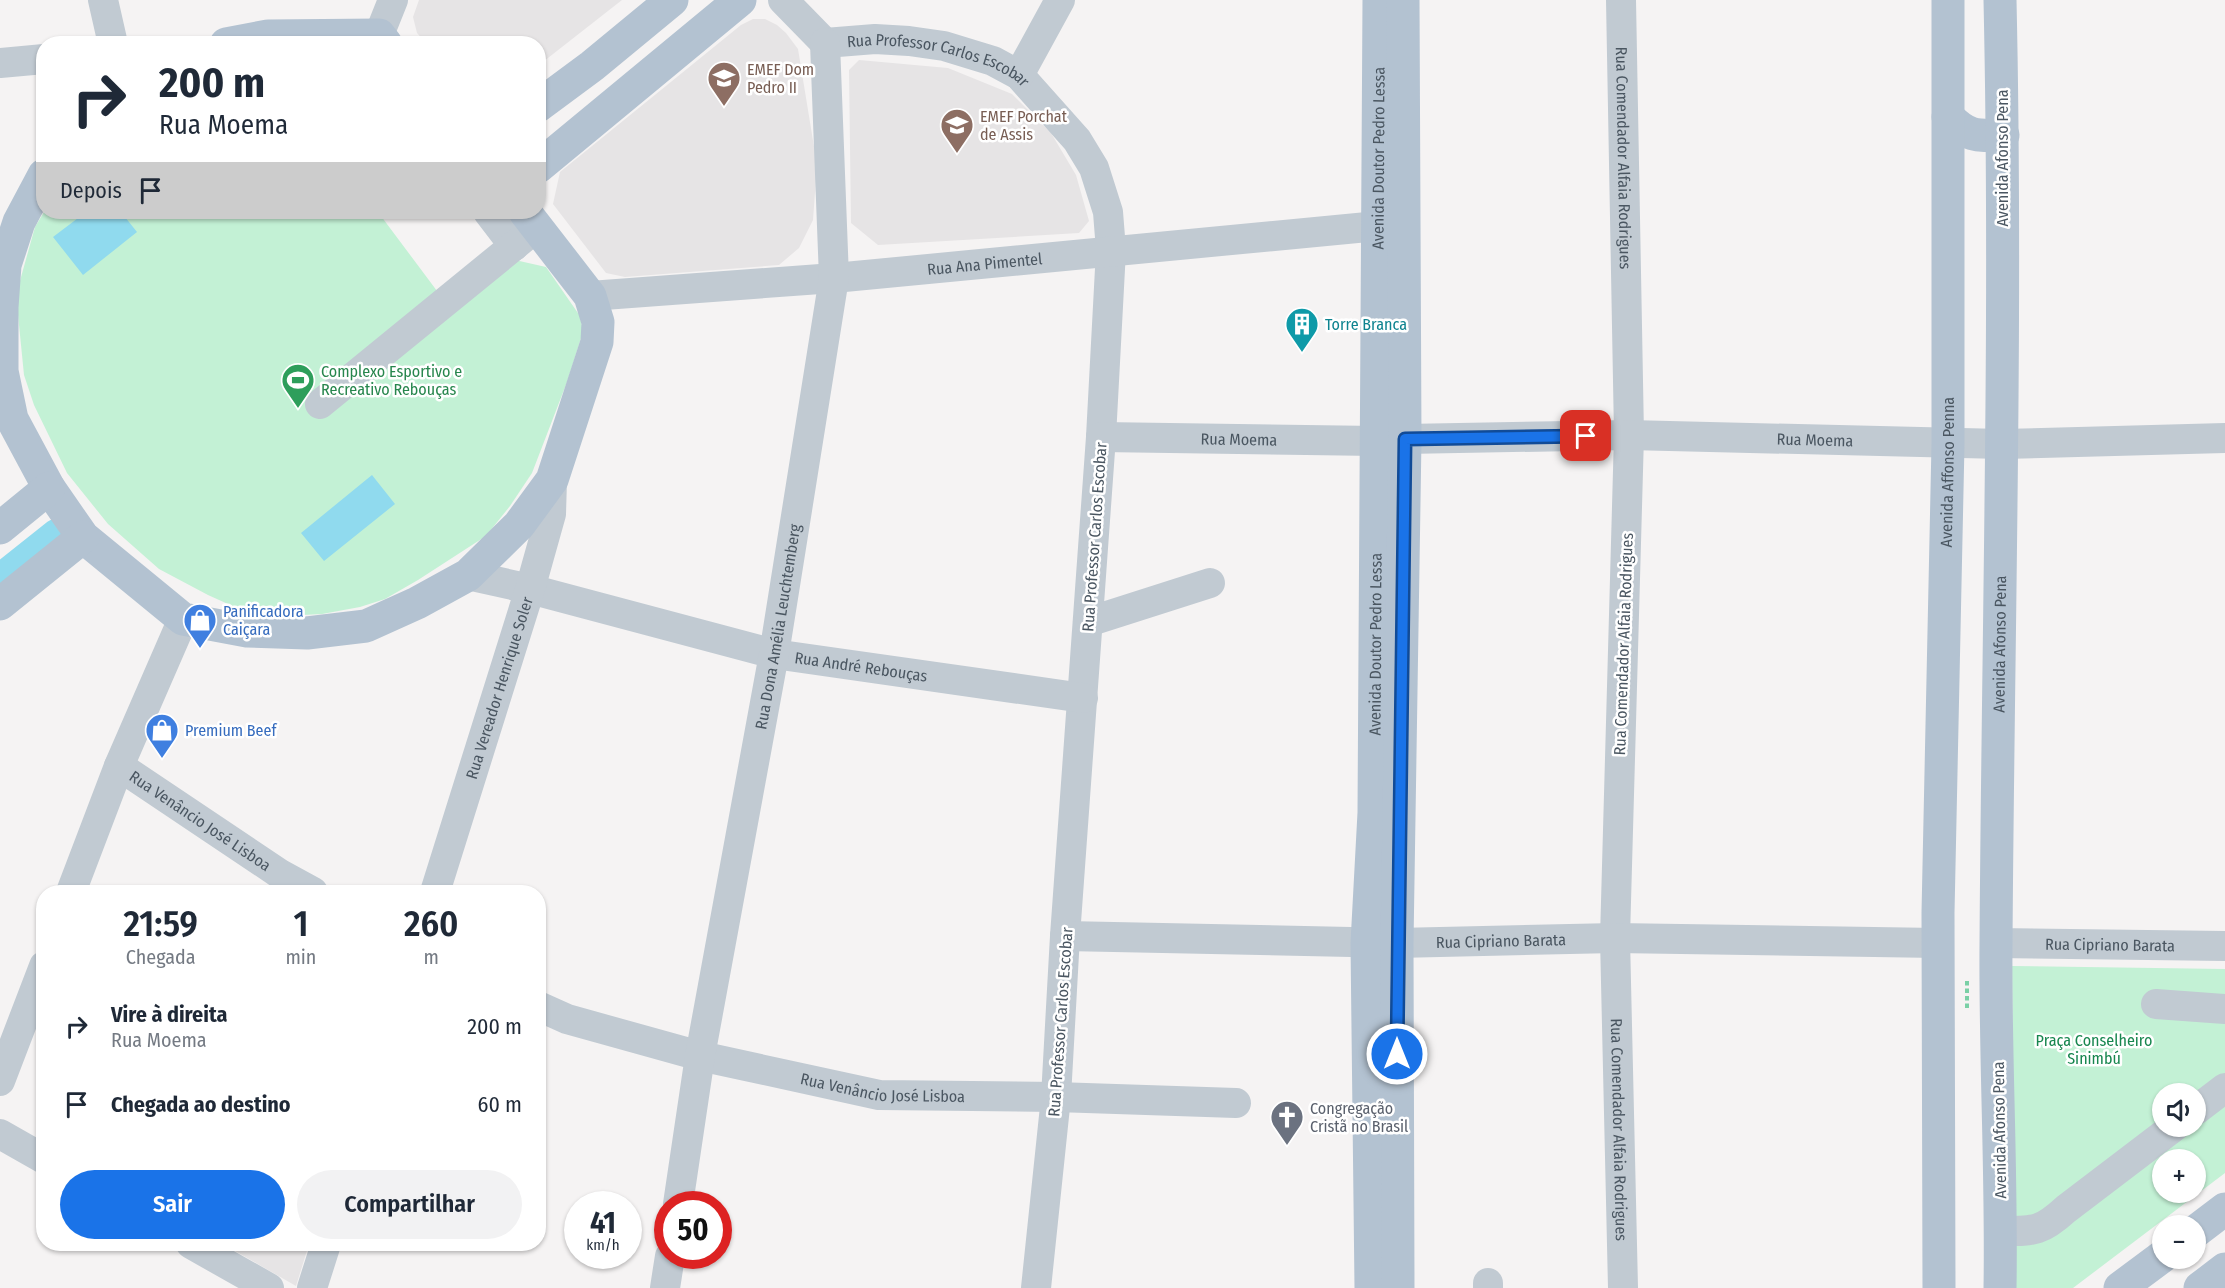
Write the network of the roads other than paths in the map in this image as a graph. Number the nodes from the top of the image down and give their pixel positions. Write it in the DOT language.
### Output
graph roads {
  1 [pos="97,0"];
  2 [pos="103,0"];
  3 [pos="393,0"];
  4 [pos="672,0"];
  5 [pos="740,0"];
  6 [pos="783,0"];
  7 [pos="1060,0"];
  8 [pos="1379,0"];
  9 [pos="1403,0"];
  10 [pos="1622,0"];
  11 [pos="1948,0"];
  12 [pos="2000,0"];
  13 [pos="97,36"];
  14 [pos="112,36"];
  15 [pos="384,36"];
  16 [pos="825,44"];
  17 [pos="36,60"];
  18 [pos="0,63"];
  19 [pos="1019,75"];
  20 [pos="546,100"];
  21 [pos="1948,117"];
  22 [pos="2003,135"];
  23 [pos="546,155"];
  24 [pos="36,191"];
  25 [pos="504,219"];
  26 [pos="1378,226"];
  27 [pos="525,228"];
  28 [pos="1111,250"];
  29 [pos="834,278"];
  30 [pos="590,296"];
  31 [pos="3,386"];
  32 [pos="320,404"];
  33 [pos="1629,435"];
  34 [pos="1101,437"];
  35 [pos="2225,438"];
  36 [pos="1391,440"];
  37 [pos="1948,444"];
  38 [pos="2002,444"];
  39 [pos="552,480"];
  40 [pos="49,488"];
  41 [pos="0,528"];
  42 [pos="82,537"];
  43 [pos="468,575"];
  44 [pos="1209,583"];
  45 [pos="530,589"];
  46 [pos="0,604"];
  47 [pos="183,619"];
  48 [pos="1088,622"];
  49 [pos="774,654"];
  50 [pos="1083,698"];
  51 [pos="119,766"];
  52 [pos="74,885"];
  53 [pos="300,885"];
  54 [pos="437,885"];
  55 [pos="1065,936"];
  56 [pos="1615,938"];
  57 [pos="1382,943"];
  58 [pos="1938,943"];
  59 [pos="1996,943"];
  60 [pos="2225,946"];
  61 [pos="36,987"];
  62 [pos="2156,1004"];
  63 [pos="2225,1009"];
  64 [pos="546,1010"];
  65 [pos="700,1056"];
  66 [pos="0,1081"];
  67 [pos="2225,1088"];
  68 [pos="1056,1097"];
  69 [pos="2206,1102"];
  70 [pos="1236,1103"];
  71 [pos="0,1134"];
  72 [pos="2161,1137"];
  73 [pos="36,1154"];
  74 [pos="680,1191"];
  75 [pos="2225,1209"];
  76 [pos="2206,1223"];
  77 [pos="2001,1231"];
  78 [pos="203,1251"];
  79 [pos="324,1251"];
  80 [pos="2152,1264"];
  81 [pos="668,1269"];
  82 [pos="2225,1269"];
  83 [pos="269,1288"];
  84 [pos="312,1288"];
  85 [pos="665,1288"];
  86 [pos="1036,1288"];
  87 [pos="1371,1288"];
  88 [pos="1398,1288"];
  89 [pos="1623,1288"];
  90 [pos="1939,1288"];
  91 [pos="2000,1288"];
  92 [pos="2120,1288"];
  93 [pos="2200,1288"];
  1 -- 13 [label="street"];
  2 -- 14 [label="street"];
  3 -- 15 [label="street"];
  4 -- 20 [label="main road"];
  5 -- 23 [label="main road"];
  6 -- 16 [label="street, Rua Professor Carlos Escobar"];
  7 -- 19 [label="street"];
  8 -- 26 [label="main road, Avenida Doutor Pedro Lessa"];
  9 -- 36 [label="main road, Avenida Doutor Pedro Lessa"];
  10 -- 33 [label="street, Rua Comendador Alfaia Rodrigues"];
  11 -- 21 [label="main road, Avenida Affonso Penna"];
  12 -- 22 [label="main road, Avenida Afonso Pena"];
  16 -- 19 [label="street, Rua Professor Carlos Escobar"];
  16 -- 29 [label="street, Rua Dona Amélia Leuchtemberg"];
  17 -- 18 [label="street"];
  19 -- 28 [label="street, Rua Professor Carlos Escobar"];
  21 -- 22 [label="main road"];
  21 -- 37 [label="main road, Avenida Affonso Penna"];
  22 -- 38 [label="main road, Avenida Afonso Pena"];
  24 -- 31 [label="main road"];
  25 -- 27 [label="street"];
  26 -- 28 [label="street, Rua Ana Pimentel"];
  26 -- 36 [label="main road, Avenida Doutor Pedro Lessa"];
  27 -- 30 [label="main road"];
  27 -- 32 [label="street"];
  28 -- 29 [label="street, Rua Ana Pimentel"];
  28 -- 34 [label="street, Rua Professor Carlos Escobar"];
  29 -- 30 [label="street, Rua Ana Pimentel"];
  29 -- 49 [label="street, Rua Dona Amélia Leuchtemberg"];
  30 -- 39 [label="main road"];
  31 -- 40 [label="main road"];
  33 -- 36 [label="street, Rua Moema"];
  33 -- 37 [label="street, Rua Moema"];
  33 -- 56 [label="street, Rua Comendador Alfaia Rodrigues"];
  34 -- 36 [label="street, Rua Moema"];
  34 -- 48 [label="street, Rua Professor Carlos Escobar"];
  35 -- 38 [label="street, Rua Moema"];
  36 -- 57 [label="main road, Avenida Doutor Pedro Lessa"];
  37 -- 38 [label="street, Rua Moema"];
  37 -- 58 [label="main road, Avenida Affonso Penna"];
  38 -- 59 [label="main road, Avenida Afonso Pena"];
  39 -- 43 [label="main road"];
  39 -- 45 [label="street, Rua Vereador Henrique Soler"];
  40 -- 41 [label="main road"];
  40 -- 42 [label="main road"];
  42 -- 46 [label="main road"];
  42 -- 47 [label="main road"];
  43 -- 45 [label="street, Rua André Rebouças"];
  43 -- 47 [label="main road"];
  44 -- 48 [label="street"];
  45 -- 49 [label="street, Rua André Rebouças"];
  45 -- 54 [label="street, Rua Vereador Henrique Soler"];
  47 -- 51 [label="street"];
  48 -- 50 [label="street, Rua Professor Carlos Escobar"];
  49 -- 50 [label="street, Rua André Rebouças"];
  49 -- 65 [label="street, Rua Dona Amélia Leuchtemberg"];
  50 -- 55 [label="street, Rua Professor Carlos Escobar"];
  51 -- 52 [label="street"];
  51 -- 53 [label="street, Rua Venâncio José Lisboa"];
  55 -- 57 [label="street, Rua Cipriano Barata"];
  55 -- 68 [label="street, Rua Professor Carlos Escobar"];
  56 -- 57 [label="street, Rua Cipriano Barata"];
  56 -- 58 [label="street, Rua Cipriano Barata"];
  56 -- 89 [label="street, Rua Comendador Alfaia Rodrigues"];
  57 -- 87 [label="main road, Avenida Doutor Pedro Lessa"];
  57 -- 88 [label="main road, Avenida Doutor Pedro Lessa"];
  58 -- 90 [label="main road"];
  59 -- 60 [label="street, Rua Cipriano Barata"];
  59 -- 77 [label="main road, Avenida Afonso Pena"];
  61 -- 66 [label="street"];
  62 -- 63 [label="street"];
  64 -- 65 [label="street, Rua Venâncio José Lisboa"];
  65 -- 68 [label="street, Rua Venâncio José Lisboa"];
  65 -- 74 [label="street, Rua Dona Amélia Leuchtemberg"];
  67 -- 69 [label="street"];
  68 -- 70 [label="street, Rua Venâncio José Lisboa"];
  68 -- 86 [label="street, Rua Professor Carlos Escobar"];
  71 -- 73 [label="street"];
  72 -- 77 [label="street"];
  75 -- 76 [label="main road"];
  77 -- 91 [label="main road, Avenida Afonso Pena"];
  78 -- 83 [label="street"];
  79 -- 84 [label="street"];
  80 -- 92 [label="main road"];
  81 -- 85 [label="street"];
  82 -- 93 [label="main road"];
}
